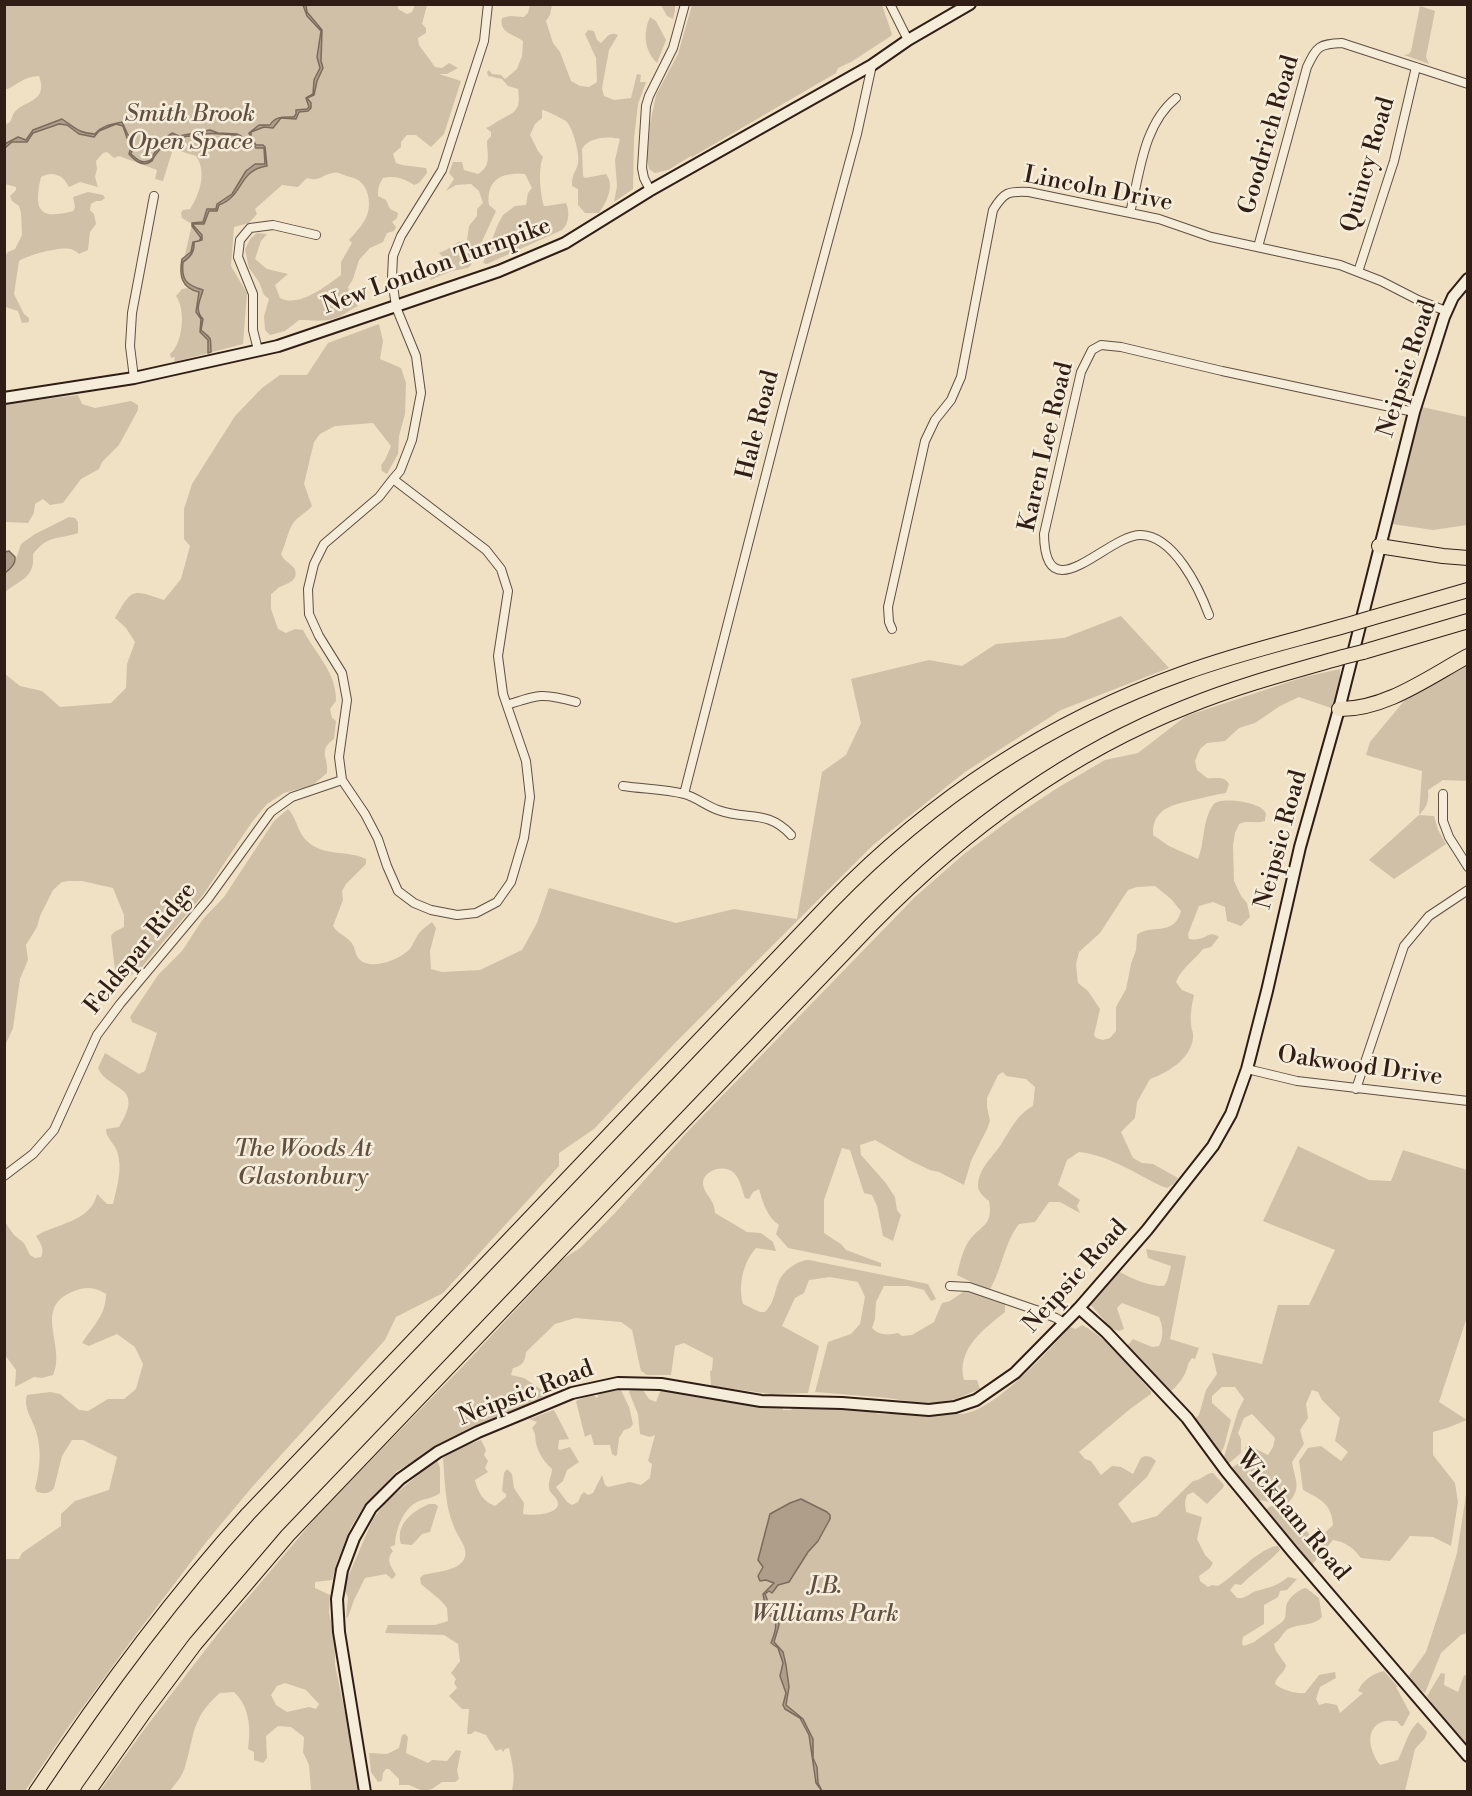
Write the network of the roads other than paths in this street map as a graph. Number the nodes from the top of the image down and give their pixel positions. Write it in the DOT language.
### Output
graph roads {
  1 [pos="488,4"];
  2 [pos="685,4"];
  3 [pos="890,4"];
  4 [pos="970,4"];
  5 [pos="908,40"];
  6 [pos="872,65"];
  7 [pos="1416,67"];
  8 [pos="1467,84"];
  9 [pos="1176,98"];
  10 [pos="650,190"];
  11 [pos="154,196"];
  12 [pos="1130,213"];
  13 [pos="316,235"];
  14 [pos="1258,247"];
  15 [pos="1358,272"];
  16 [pos="1467,279"];
  17 [pos="396,307"];
  18 [pos="1446,311"];
  19 [pos="258,350"];
  20 [pos="134,378"];
  21 [pos="4,398"];
  22 [pos="1414,411"];
  23 [pos="393,479"];
  24 [pos="1379,546"];
  25 [pos="1467,558"];
  26 [pos="1467,590"];
  27 [pos="1209,615"];
  28 [pos="1467,621"];
  29 [pos="892,629"];
  30 [pos="1467,656"];
  31 [pos="576,702"];
  32 [pos="507,705"];
  33 [pos="1339,709"];
  34 [pos="342,780"];
  35 [pos="623,786"];
  36 [pos="684,794"];
  37 [pos="1443,794"];
  38 [pos="791,835"];
  39 [pos="1467,867"];
  40 [pos="1467,890"];
  41 [pos="1247,1069"];
  42 [pos="1356,1089"];
  43 [pos="1467,1101"];
  44 [pos="4,1176"];
  45 [pos="950,1286"];
  46 [pos="1079,1308"];
  47 [pos="1064,1323"];
  48 [pos="1467,1756"];
  49 [pos="36,1791"];
  50 [pos="88,1791"];
  51 [pos="365,1791"];
  1 -- 17 [label="street"];
  2 -- 10 [label="street"];
  3 -- 5 [label="street"];
  4 -- 5 [label="street, New London Turnpike"];
  5 -- 6 [label="street, New London Turnpike"];
  6 -- 10 [label="street, New London Turnpike"];
  6 -- 36 [label="street, Hale Road"];
  7 -- 8 [label="street, Goodrich Road"];
  7 -- 14 [label="street, Goodrich Road"];
  7 -- 15 [label="street, Quincy Road"];
  9 -- 12 [label="street"];
  10 -- 17 [label="street, New London Turnpike"];
  11 -- 20 [label="street"];
  12 -- 14 [label="street, Lincoln Drive"];
  12 -- 29 [label="street, Lincoln Drive"];
  13 -- 19 [label="street"];
  14 -- 15 [label="street, Lincoln Drive"];
  15 -- 18 [label="street, Lincoln Drive"];
  16 -- 18 [label="street, Neipsic Road"];
  17 -- 19 [label="street, New London Turnpike"];
  17 -- 23 [label="street"];
  18 -- 22 [label="street, Neipsic Road"];
  19 -- 20 [label="street, New London Turnpike"];
  20 -- 21 [label="street, New London Turnpike"];
  22 -- 24 [label="street, Neipsic Road"];
  22 -- 27 [label="street, Karen Lee Road"];
  23 -- 32 [label="street"];
  23 -- 34 [label="street"];
  24 -- 25 [label="highway"];
  24 -- 33 [label="street, Neipsic Road"];
  26 -- 49 [label="highway, bridge"];
  28 -- 50 [label="highway, bridge"];
  30 -- 33 [label="highway"];
  31 -- 32 [label="street"];
  32 -- 34 [label="street"];
  33 -- 41 [label="street, Neipsic Road"];
  34 -- 44 [label="street, Feldspar Ridge"];
  35 -- 36 [label="street"];
  36 -- 38 [label="street"];
  37 -- 39 [label="street"];
  40 -- 42 [label="street"];
  41 -- 42 [label="street, Oakwood Drive"];
  41 -- 46 [label="street, Neipsic Road"];
  42 -- 43 [label="street, Oakwood Drive"];
  45 -- 47 [label="street"];
  46 -- 47 [label="street, Neipsic Road"];
  46 -- 48 [label="street, Wickham Road"];
  47 -- 51 [label="street, Neipsic Road"];
}
